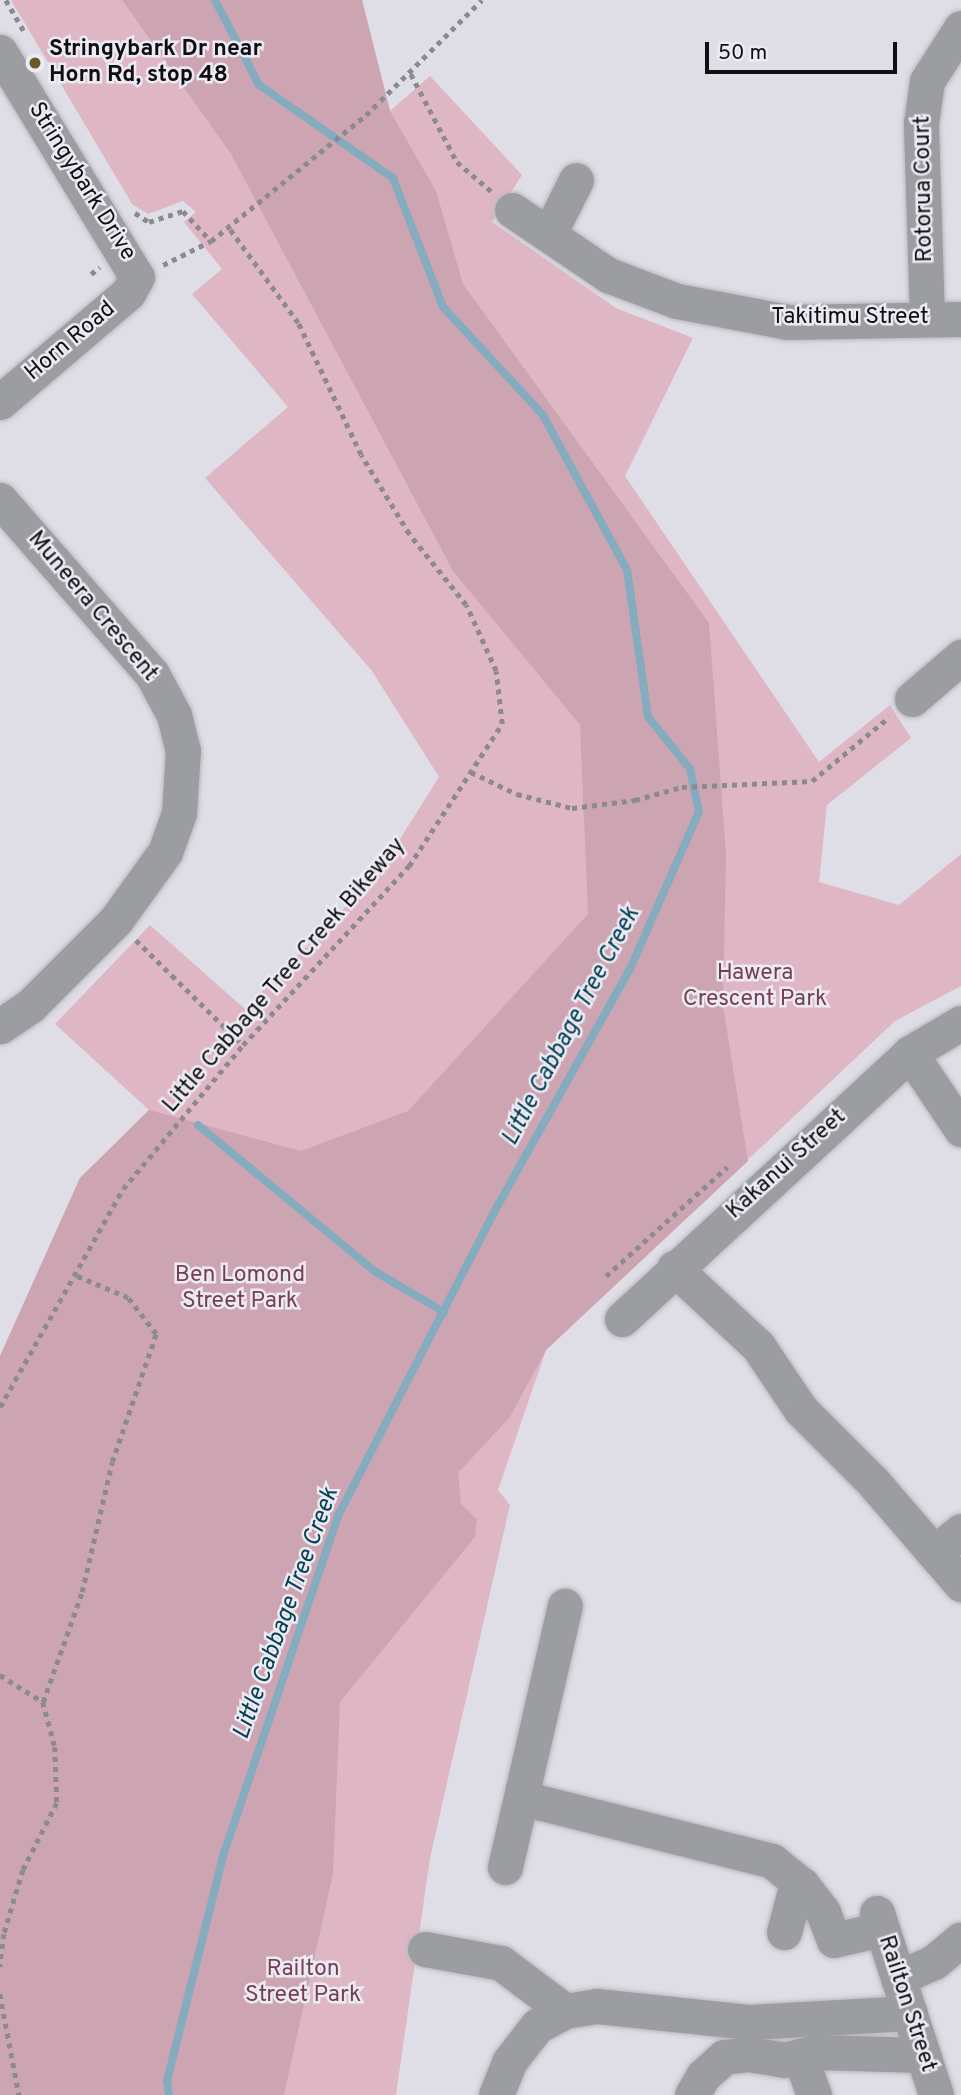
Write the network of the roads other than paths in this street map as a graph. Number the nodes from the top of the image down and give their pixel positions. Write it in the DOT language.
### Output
graph roads {
  1 [pos="961,28"];
  2 [pos="16,49"];
  3 [pos="576,180"];
  4 [pos="512,210"];
  5 [pos="550,232"];
  6 [pos="137,277"];
  7 [pos="927,318"];
  8 [pos="961,319"];
  9 [pos="0,402"];
  10 [pos="0,500"];
  11 [pos="961,657"];
  12 [pos="912,699"];
  13 [pos="961,1023"];
  14 [pos="0,1026"];
  15 [pos="910,1053"];
  16 [pos="961,1129"];
  17 [pos="674,1268"];
  18 [pos="622,1320"];
  19 [pos="961,1531"];
  20 [pos="934,1553"];
  21 [pos="961,1584"];
  22 [pos="565,1606"];
  23 [pos="522,1798"];
  24 [pos="505,1867"];
  25 [pos="802,1885"];
  26 [pos="784,1932"];
  27 [pos="961,1939"];
  28 [pos="425,1949"];
  29 [pos="898,1978"];
  30 [pos="565,2011"];
  31 [pos="910,2013"];
  32 [pos="923,2055"];
  33 [pos="800,2056"];
  34 [pos="496,2095"];
  35 [pos="692,2095"];
  36 [pos="814,2095"];
  37 [pos="936,2095"];
  1 -- 7 [label="street, Rotorua Court"];
  2 -- 6 [label="street, Stringybark Drive"];
  3 -- 5 [label="street"];
  4 -- 5 [label="street, Takitimu Street"];
  5 -- 7 [label="street, Takitimu Street"];
  6 -- 9 [label="street, Horn Road"];
  7 -- 8 [label="street, Takitimu Street"];
  10 -- 14 [label="street, Muneera Crescent"];
  11 -- 12 [label="street"];
  13 -- 15 [label="street, Kakanui Street"];
  15 -- 16 [label="street"];
  15 -- 17 [label="street, Kakanui Street"];
  17 -- 18 [label="street, Kakanui Street"];
  17 -- 20 [label="street"];
  19 -- 20 [label="street"];
  20 -- 21 [label="street"];
  22 -- 23 [label="street"];
  23 -- 24 [label="street"];
  23 -- 25 [label="street"];
  25 -- 26 [label="street"];
  25 -- 29 [label="street, Railton Street"];
  27 -- 29 [label="street"];
  28 -- 30 [label="street"];
  29 -- 31 [label="street, Railton Street"];
  30 -- 31 [label="street"];
  30 -- 34 [label="street"];
  31 -- 32 [label="street, Railton Street"];
  32 -- 33 [label="street"];
  32 -- 37 [label="street, Railton Street"];
  33 -- 35 [label="street"];
  33 -- 36 [label="street"];
}
